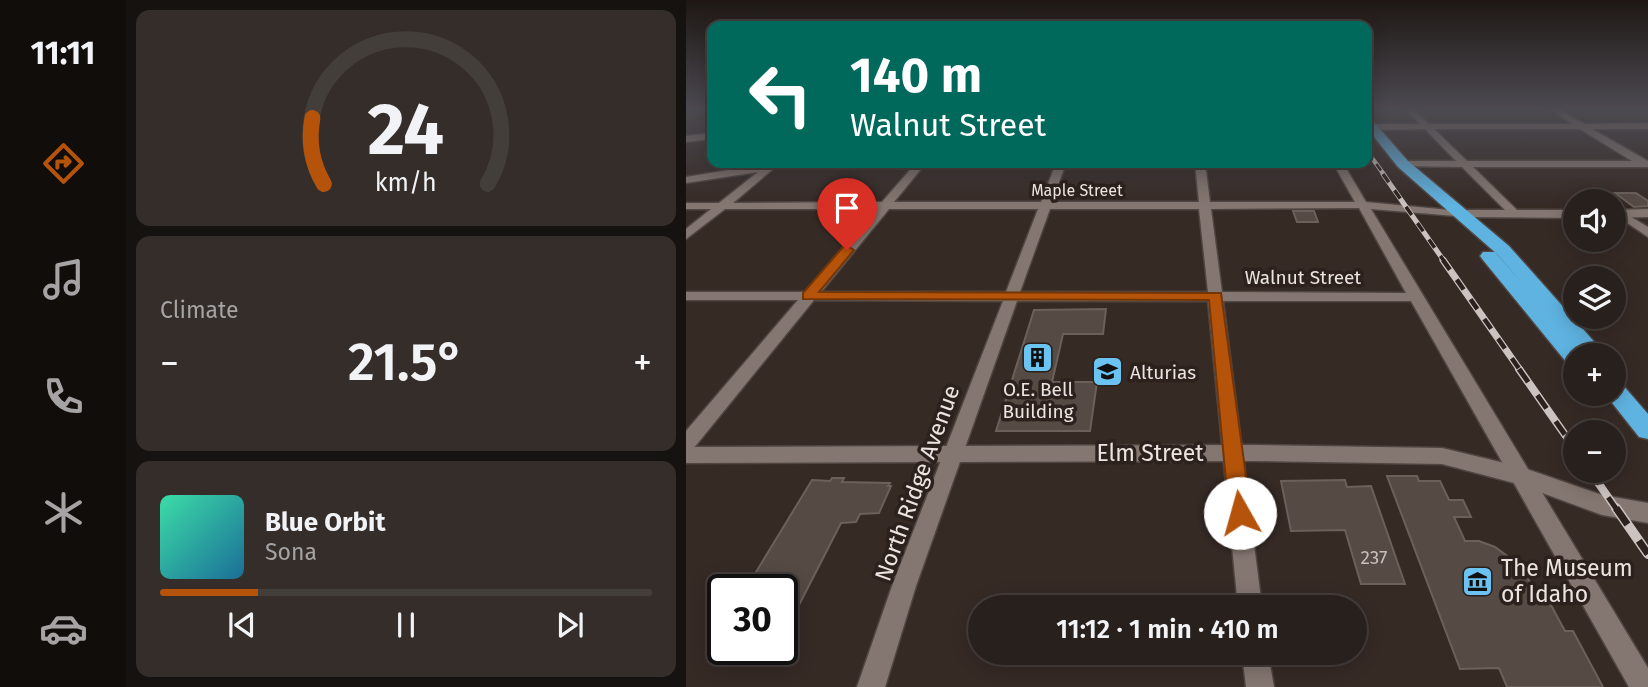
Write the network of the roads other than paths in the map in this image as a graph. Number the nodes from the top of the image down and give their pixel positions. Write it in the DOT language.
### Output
graph roads {
  1 [pos="1384,141"];
  2 [pos="1442,141"];
  3 [pos="1609,141"];
  4 [pos="1403,164"];
  5 [pos="1464,164"];
  6 [pos="1647,164"];
  7 [pos="759,168"];
  8 [pos="769,168"];
  9 [pos="917,168"];
  10 [pos="1058,168"];
  11 [pos="1200,168"];
  12 [pos="1341,168"];
  13 [pos="686,180"];
  14 [pos="884,205"];
  15 [pos="1045,205"];
  16 [pos="1204,205"];
  17 [pos="1364,205"];
  18 [pos="686,206"];
  19 [pos="724,206"];
  20 [pos="1462,214"];
  21 [pos="1515,214"];
  22 [pos="1563,214"];
  23 [pos="1626,214"];
  24 [pos="1648,214"];
  25 [pos="1626,220"];
  26 [pos="1648,233"];
  27 [pos="686,234"];
  28 [pos="686,296"];
  29 [pos="808,296"];
  30 [pos="1012,296"];
  31 [pos="1216,296"];
  32 [pos="1415,296"];
  33 [pos="1584,343"];
  34 [pos="1563,344"];
  35 [pos="1626,403"];
  36 [pos="1648,430"];
  37 [pos="686,444"];
  38 [pos="955,453"];
  39 [pos="1232,453"];
  40 [pos="686,455"];
  41 [pos="1521,476"];
  42 [pos="1648,513"];
  43 [pos="1249,595"];
  44 [pos="1257,665"];
  45 [pos="871,687"];
  46 [pos="1260,687"];
  47 [pos="1644,687"];
  1 -- 4 [label="highway"];
  2 -- 5 [label="street"];
  3 -- 6 [label="street"];
  4 -- 5 [label="street"];
  4 -- 20 [label="highway"];
  5 -- 6 [label="street"];
  5 -- 21 [label="street"];
  7 -- 13 [label="street"];
  8 -- 19 [label="street"];
  9 -- 14 [label="street"];
  10 -- 15 [label="street, North Ridge Avenue"];
  11 -- 16 [label="street"];
  12 -- 17 [label="street"];
  14 -- 15 [label="street, Maple Street"];
  14 -- 19 [label="street, Maple Street"];
  14 -- 29 [label="street"];
  15 -- 16 [label="street, Maple Street"];
  15 -- 30 [label="street, North Ridge Avenue"];
  16 -- 17 [label="street, Maple Street"];
  16 -- 31 [label="street"];
  17 -- 20 [label="street, Maple Street"];
  17 -- 32 [label="street"];
  18 -- 19 [label="street, Maple Street"];
  19 -- 27 [label="street"];
  20 -- 21 [label="street"];
  20 -- 33 [label="highway"];
  20 -- 34 [label="highway"];
  21 -- 22 [label="street"];
  23 -- 24 [label="street"];
  25 -- 26 [label="street"];
  28 -- 29 [label="street, Walnut Street"];
  29 -- 30 [label="street, Walnut Street"];
  29 -- 37 [label="street"];
  30 -- 31 [label="street, Walnut Street"];
  30 -- 38 [label="street, North Ridge Avenue"];
  31 -- 32 [label="street, Walnut Street"];
  31 -- 39 [label="street"];
  32 -- 41 [label="street"];
  35 -- 36 [label="highway"];
  38 -- 39 [label="street, Elm Street"];
  38 -- 40 [label="street, Elm Street"];
  38 -- 45 [label="street, North Ridge Avenue"];
  39 -- 41 [label="street, Elm Street"];
  39 -- 43 [label="street"];
  41 -- 42 [label="street, Elm Street"];
  41 -- 47 [label="street"];
  44 -- 46 [label="street"];
}
